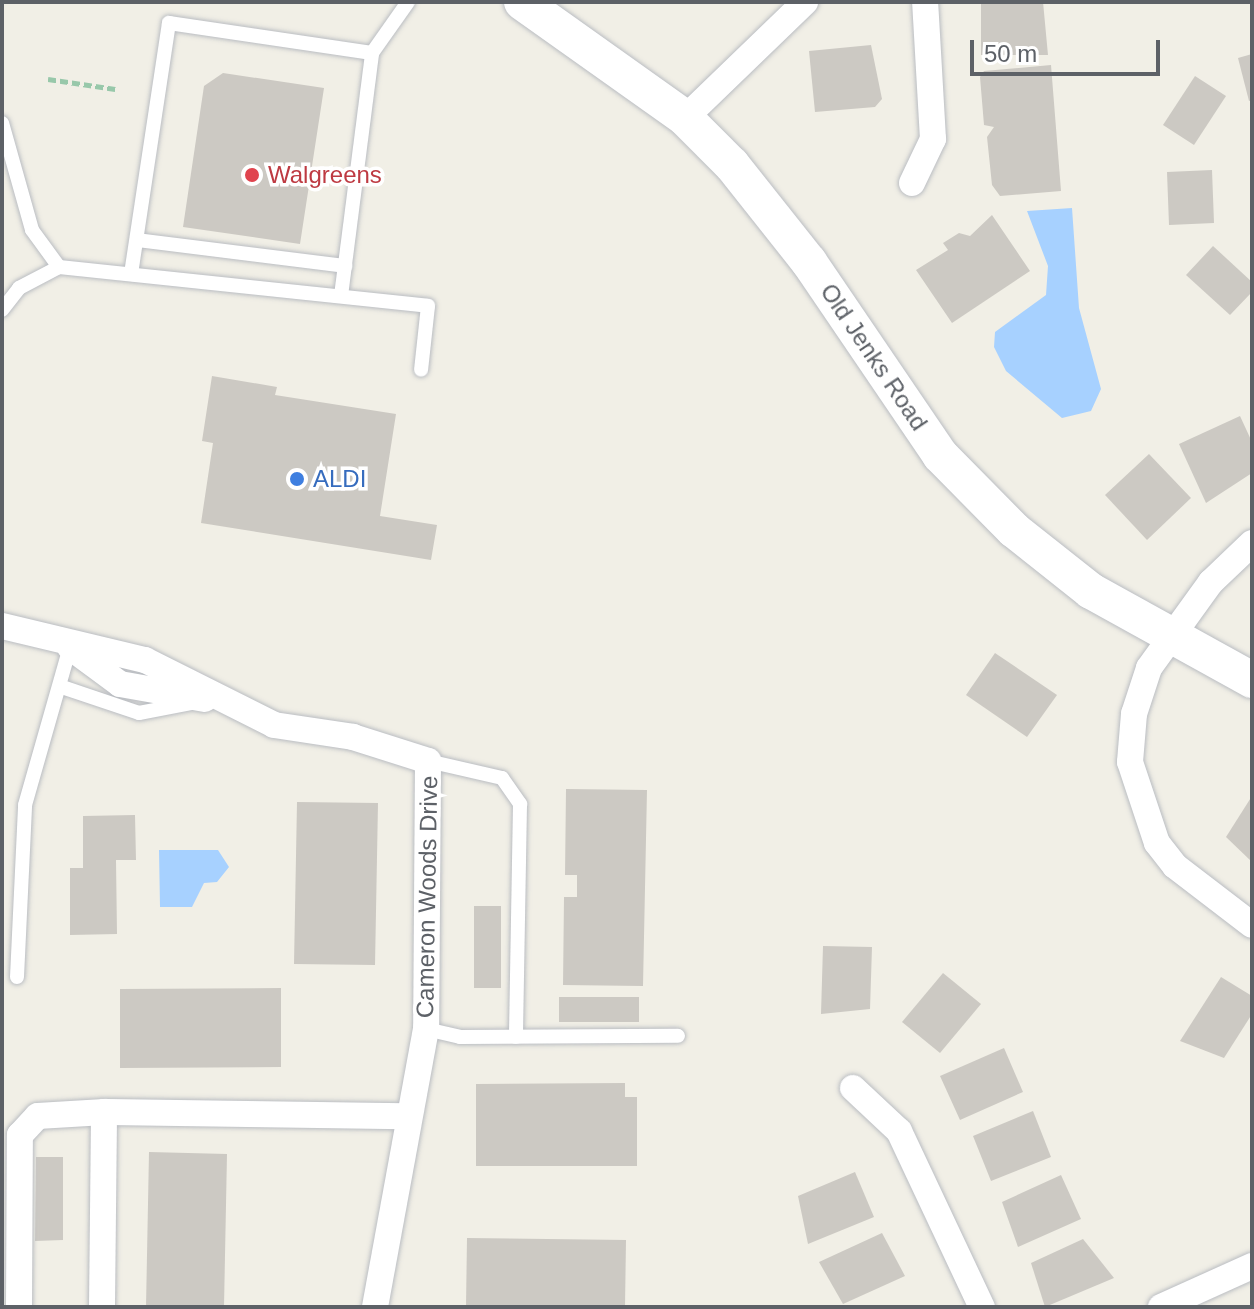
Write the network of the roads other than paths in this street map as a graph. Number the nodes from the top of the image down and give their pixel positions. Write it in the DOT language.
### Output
graph roads {
  1 [pos="408,2"];
  2 [pos="522,2"];
  3 [pos="805,2"];
  4 [pos="925,2"];
  5 [pos="372,53"];
  6 [pos="685,118"];
  7 [pos="2,123"];
  8 [pos="912,183"];
  9 [pos="137,240"];
  10 [pos="345,266"];
  11 [pos="59,267"];
  12 [pos="131,274"];
  13 [pos="341,296"];
  14 [pos="2,310"];
  15 [pos="421,370"];
  16 [pos="1252,543"];
  17 [pos="2,626"];
  18 [pos="1169,639"];
  19 [pos="70,647"];
  20 [pos="1252,680"];
  21 [pos="62,687"];
  22 [pos="211,700"];
  23 [pos="428,761"];
  24 [pos="1252,925"];
  25 [pos="17,977"];
  26 [pos="426,1029"];
  27 [pos="678,1036"];
  28 [pos="516,1037"];
  29 [pos="853,1088"];
  30 [pos="104,1112"];
  31 [pos="409,1116"];
  32 [pos="1252,1266"];
  33 [pos="19,1307"];
  34 [pos="102,1307"];
  35 [pos="375,1307"];
  36 [pos="982,1307"];
  37 [pos="1161,1307"];
  1 -- 5 [label="lane"];
  2 -- 6 [label="street, Old Jenks Road"];
  3 -- 6 [label="street"];
  4 -- 8 [label="street"];
  5 -- 9 [label="lane"];
  5 -- 10 [label="lane"];
  6 -- 18 [label="street, Old Jenks Road"];
  7 -- 11 [label="lane"];
  9 -- 10 [label="lane"];
  9 -- 12 [label="lane"];
  10 -- 13 [label="lane"];
  11 -- 12 [label="lane"];
  11 -- 14 [label="lane"];
  12 -- 13 [label="lane"];
  13 -- 15 [label="lane"];
  16 -- 18 [label="street"];
  17 -- 19 [label="street, Cameron Woods Drive"];
  18 -- 20 [label="street, Old Jenks Road"];
  18 -- 24 [label="street"];
  19 -- 21 [label="lane"];
  19 -- 22 [label="street, Cameron Woods Drive"];
  21 -- 22 [label="lane"];
  21 -- 25 [label="lane"];
  22 -- 23 [label="street, Cameron Woods Drive"];
  23 -- 26 [label="street, Cameron Woods Drive"];
  23 -- 28 [label="lane"];
  26 -- 28 [label="lane"];
  26 -- 31 [label="street, Cameron Woods Drive"];
  27 -- 28 [label="lane"];
  29 -- 36 [label="street"];
  30 -- 31 [label="street"];
  30 -- 33 [label="street"];
  30 -- 34 [label="street"];
  31 -- 35 [label="street, Cameron Woods Drive"];
  32 -- 37 [label="street"];
}
